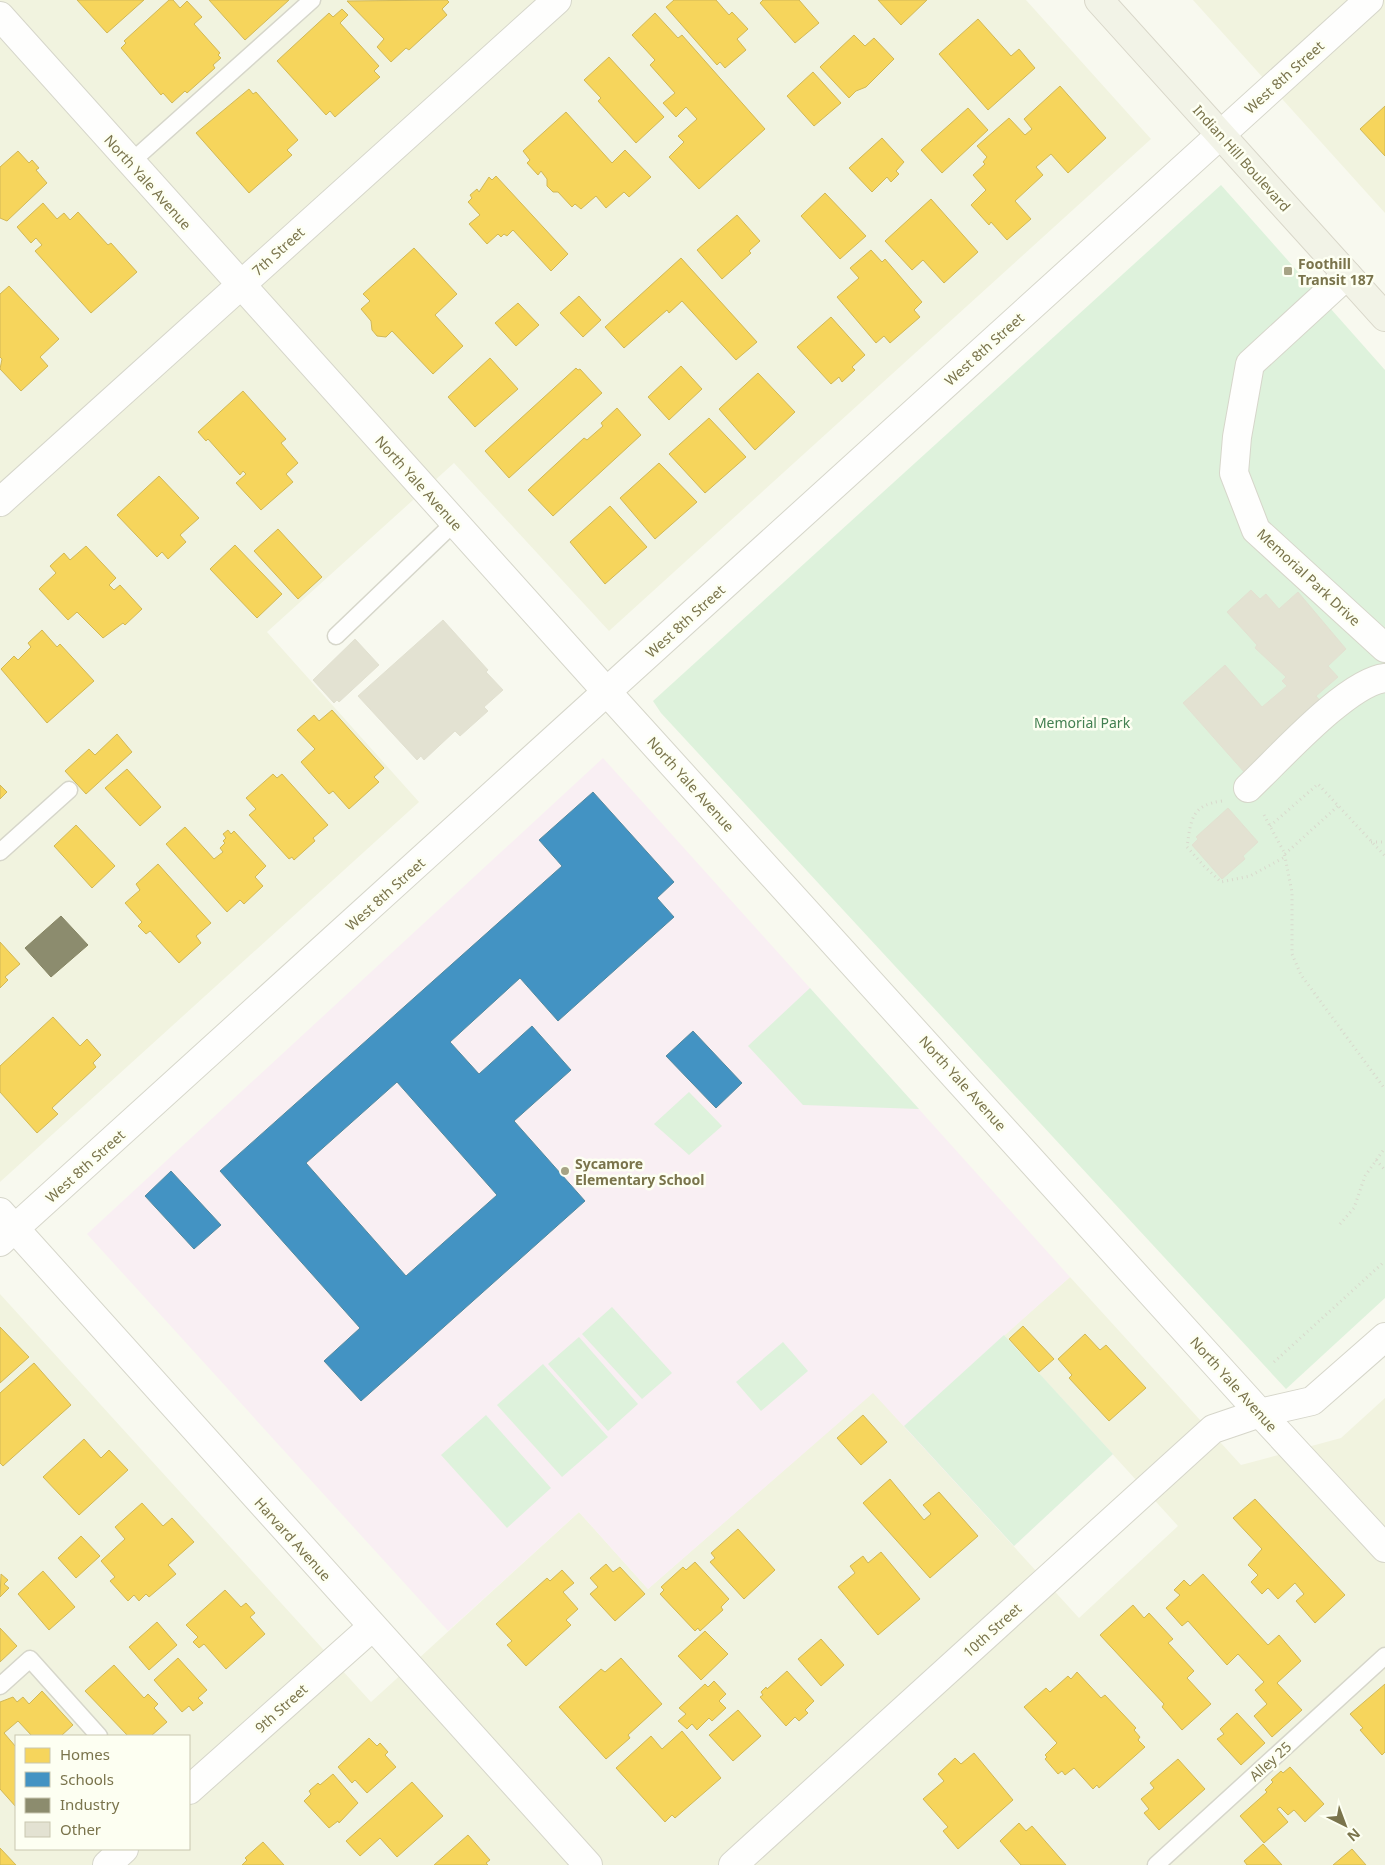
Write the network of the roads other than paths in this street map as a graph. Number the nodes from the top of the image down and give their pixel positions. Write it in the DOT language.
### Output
graph roads {
  1 [pos="312,0"];
  2 [pos="556,0"];
  3 [pos="1099,0"];
  4 [pos="1369,0"];
  5 [pos="0,16"];
  6 [pos="1221,134"];
  7 [pos="130,163"];
  8 [pos="1347,275"];
  9 [pos="241,285"];
  10 [pos="1385,317"];
  11 [pos="0,502"];
  12 [pos="455,522"];
  13 [pos="336,636"];
  14 [pos="1385,648"];
  15 [pos="1385,678"];
  16 [pos="607,692"];
  17 [pos="1248,788"];
  18 [pos="69,790"];
  19 [pos="0,852"];
  20 [pos="5,1228"];
  21 [pos="1385,1337"];
  22 [pos="1260,1413"];
  23 [pos="1385,1548"];
  24 [pos="372,1627"];
  25 [pos="1385,1656"];
  26 [pos="0,1686"];
  27 [pos="98,1735"];
  28 [pos="190,1789"];
  29 [pos="123,1850"];
  30 [pos="106,1865"];
  31 [pos="588,1865"];
  32 [pos="734,1865"];
  33 [pos="1156,1865"];
  1 -- 7 [label="lane"];
  2 -- 9 [label="street, 7th Street"];
  3 -- 6 [label="main road, Indian Hill Boulevard"];
  4 -- 6 [label="street, West 8th Street"];
  5 -- 7 [label="street, North Yale Avenue"];
  6 -- 8 [label="main road, Indian Hill Boulevard"];
  6 -- 16 [label="street, West 8th Street"];
  7 -- 9 [label="street, North Yale Avenue"];
  8 -- 10 [label="main road, Indian Hill Boulevard"];
  8 -- 14 [label="street, Memorial Park Drive"];
  9 -- 11 [label="street, 7th Street"];
  9 -- 12 [label="street, North Yale Avenue"];
  12 -- 13 [label="lane"];
  12 -- 16 [label="street, North Yale Avenue"];
  15 -- 17 [label="street"];
  16 -- 20 [label="street, West 8th Street"];
  16 -- 22 [label="street, North Yale Avenue"];
  18 -- 19 [label="lane"];
  20 -- 24 [label="street, Harvard Avenue"];
  21 -- 22 [label="street, 10th Street"];
  22 -- 23 [label="street, North Yale Avenue"];
  22 -- 32 [label="street, 10th Street"];
  24 -- 28 [label="street, 9th Street"];
  24 -- 31 [label="street, Harvard Avenue"];
  25 -- 33 [label="lane, Alley 25"];
  26 -- 27 [label="lane"];
  29 -- 30 [label="street"];
}
